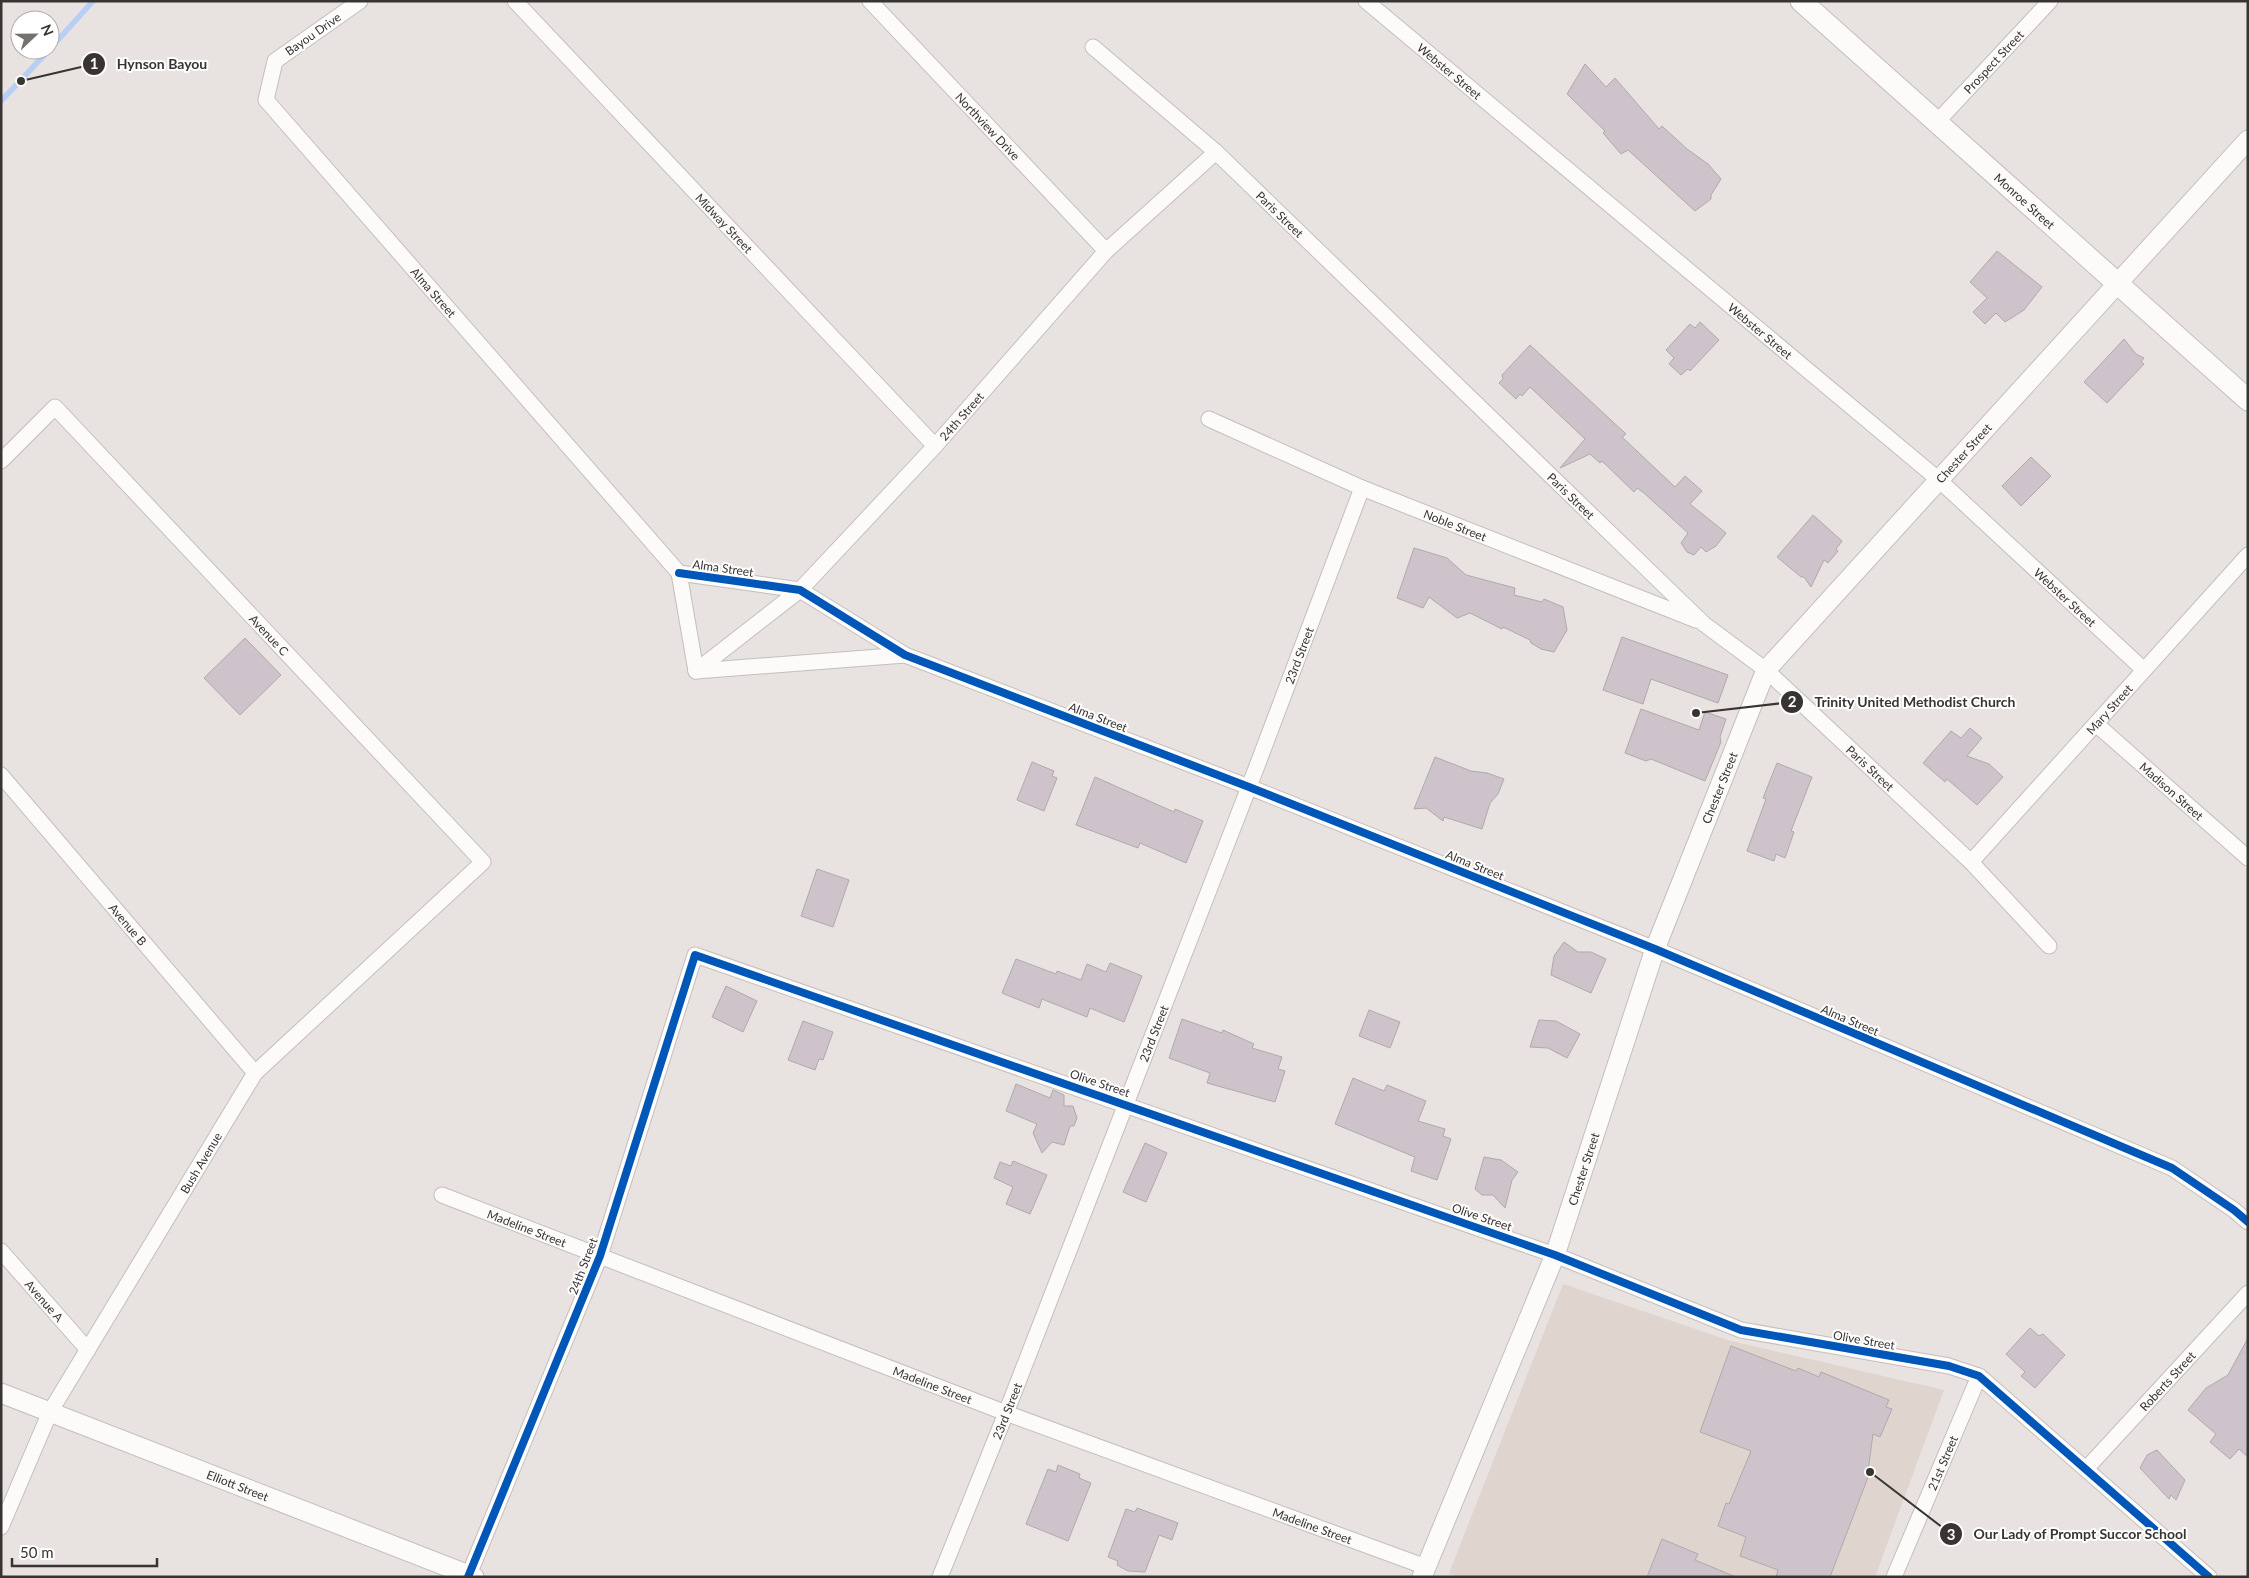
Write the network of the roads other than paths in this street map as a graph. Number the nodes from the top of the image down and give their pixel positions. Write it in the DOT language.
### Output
graph roads {
  1 [pos="360,1"];
  2 [pos="515,1"];
  3 [pos="870,1"];
  4 [pos="1366,1"];
  5 [pos="1801,1"];
  6 [pos="2050,1"];
  7 [pos="1093,47"];
  8 [pos="266,100"];
  9 [pos="1936,123"];
  10 [pos="2248,140"];
  11 [pos="1216,152"];
  12 [pos="1106,251"];
  13 [pos="2117,284"];
  14 [pos="2248,400"];
  15 [pos="1209,419"];
  16 [pos="934,446"];
  17 [pos="1,461"];
  18 [pos="1939,480"];
  19 [pos="1362,488"];
  20 [pos="2248,555"];
  21 [pos="679,573"];
  22 [pos="800,590"];
  23 [pos="1704,624"];
  24 [pos="905,655"];
  25 [pos="696,670"];
  26 [pos="1766,670"];
  27 [pos="2144,670"];
  28 [pos="2096,724"];
  29 [pos="1,775"];
  30 [pos="1249,787"];
  31 [pos="2248,858"];
  32 [pos="483,862"];
  33 [pos="1971,862"];
  34 [pos="2048,946"];
  35 [pos="1655,949"];
  36 [pos="694,955"];
  37 [pos="255,1073"];
  38 [pos="1125,1104"];
  39 [pos="442,1195"];
  40 [pos="2248,1222"];
  41 [pos="1,1251"];
  42 [pos="1555,1255"];
  43 [pos="600,1256"];
  44 [pos="2248,1293"];
  45 [pos="88,1350"];
  46 [pos="1979,1376"];
  47 [pos="1,1393"];
  48 [pos="50,1412"];
  49 [pos="1006,1413"];
  50 [pos="2086,1469"];
  51 [pos="1,1527"];
  52 [pos="1424,1572"];
  53 [pos="470,1576"];
  54 [pos="940,1577"];
  55 [pos="1894,1577"];
  56 [pos="2209,1577"];
  1 -- 8 [label="street, Bayou Drive"];
  2 -- 16 [label="street, Midway Street"];
  3 -- 12 [label="street, Northview Drive"];
  4 -- 18 [label="street, Webster Street"];
  5 -- 9 [label="main road, Monroe Street"];
  6 -- 9 [label="street, Prospect Street"];
  7 -- 11 [label="street, Paris Street"];
  8 -- 21 [label="street, Alma Street"];
  9 -- 13 [label="main road, Monroe Street"];
  10 -- 13 [label="street, Chester Street"];
  11 -- 12 [label="street, 24th Street"];
  11 -- 23 [label="street, Paris Street"];
  12 -- 16 [label="street, 24th Street"];
  13 -- 14 [label="main road, Monroe Street"];
  13 -- 18 [label="street, Chester Street"];
  15 -- 19 [label="street, Noble Street"];
  16 -- 22 [label="street, 24th Street"];
  17 -- 32 [label="street, Avenue C"];
  18 -- 26 [label="street, Chester Street"];
  18 -- 27 [label="street, Webster Street"];
  19 -- 23 [label="street, Noble Street"];
  19 -- 30 [label="street, 23rd Street"];
  20 -- 27 [label="street, Mary Street"];
  21 -- 22 [label="street, Alma Street"];
  21 -- 25 [label="street, Alma Street"];
  22 -- 24 [label="street, Alma Street"];
  22 -- 25 [label="street, 24th Street"];
  23 -- 26 [label="street, Paris Street"];
  24 -- 25 [label="street, Alma Street"];
  24 -- 30 [label="street, Alma Street"];
  26 -- 33 [label="street, Paris Street"];
  26 -- 35 [label="street, Chester Street"];
  27 -- 28 [label="street, Mary Street"];
  28 -- 31 [label="street, Madison Street"];
  28 -- 33 [label="street, Mary Street"];
  29 -- 37 [label="street, Avenue B"];
  30 -- 35 [label="street, Alma Street"];
  30 -- 38 [label="street, 23rd Street"];
  32 -- 37 [label="street, Bush Avenue"];
  33 -- 34 [label="street, Paris Street"];
  35 -- 40 [label="street, Alma Street"];
  35 -- 42 [label="street, Chester Street"];
  36 -- 38 [label="street, Olive Street"];
  36 -- 43 [label="street, 24th Street"];
  37 -- 45 [label="street, Bush Avenue"];
  38 -- 42 [label="street, Olive Street"];
  38 -- 49 [label="street, 23rd Street"];
  39 -- 43 [label="street, Madeline Street"];
  41 -- 45 [label="street, Avenue A"];
  42 -- 46 [label="street, Olive Street"];
  42 -- 52 [label="street, Chester Street"];
  43 -- 49 [label="street, Madeline Street"];
  43 -- 53 [label="street, 24th Street"];
  44 -- 50 [label="street, Roberts Street"];
  45 -- 48 [label="street, Bush Avenue"];
  46 -- 50 [label="street, Olive Street"];
  46 -- 55 [label="street, 21st Street"];
  47 -- 48 [label="street, Elliott Street"];
  48 -- 51 [label="street, Bush Avenue"];
  48 -- 53 [label="street, Elliott Street"];
  49 -- 52 [label="street, Madeline Street"];
  49 -- 54 [label="street, 23rd Street"];
  50 -- 56 [label="street, Olive Street"];
}
